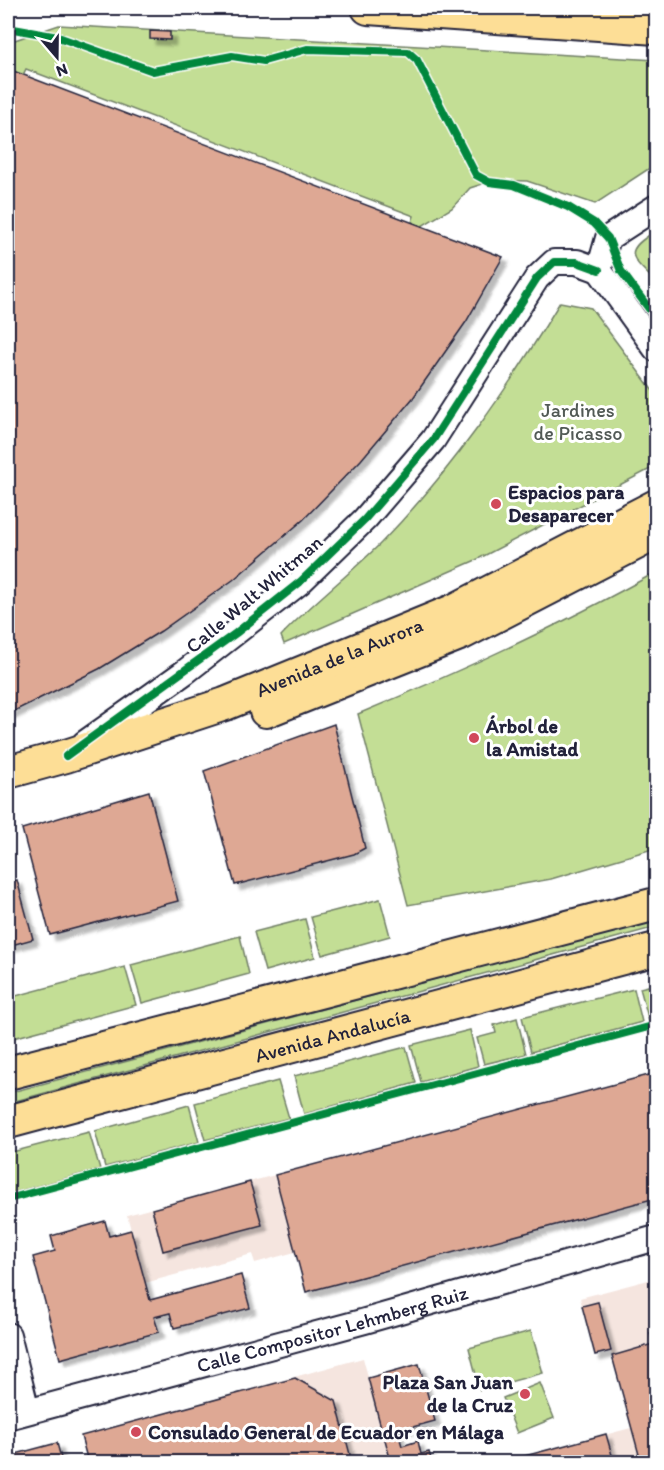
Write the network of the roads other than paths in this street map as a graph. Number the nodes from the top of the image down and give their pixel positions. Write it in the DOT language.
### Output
graph roads {
  1 [pos="368,8"];
  2 [pos="657,28"];
  3 [pos="657,207"];
  4 [pos="599,270"];
  5 [pos="657,349"];
  6 [pos="657,506"];
  7 [pos="657,533"];
  8 [pos="66,756"];
  9 [pos="8,772"];
  10 [pos="8,793"];
  11 [pos="657,894"];
  12 [pos="657,904"];
  13 [pos="598,919"];
  14 [pos="650,952"];
  15 [pos="8,1073"];
  16 [pos="8,1122"];
  17 [pos="657,1238"];
  18 [pos="8,1335"];
  19 [pos="17,1414"];
  1 -- 2 [label="main road"];
  3 -- 4 [label="street"];
  4 -- 5 [label="street"];
  4 -- 8 [label="street, Calle Walt Whitman"];
  6 -- 8 [label="main road, Avenida de la Aurora"];
  7 -- 10 [label="main road, Avenida de la Aurora"];
  8 -- 9 [label="main road, Avenida de la Aurora"];
  11 -- 13 [label="main road"];
  12 -- 13 [label="main road"];
  13 -- 15 [label="main road"];
  14 -- 16 [label="main road, Avenida Andalucía"];
  17 -- 19 [label="street, Calle Compositor Lehmberg Ruiz"];
  18 -- 19 [label="street"];
}
